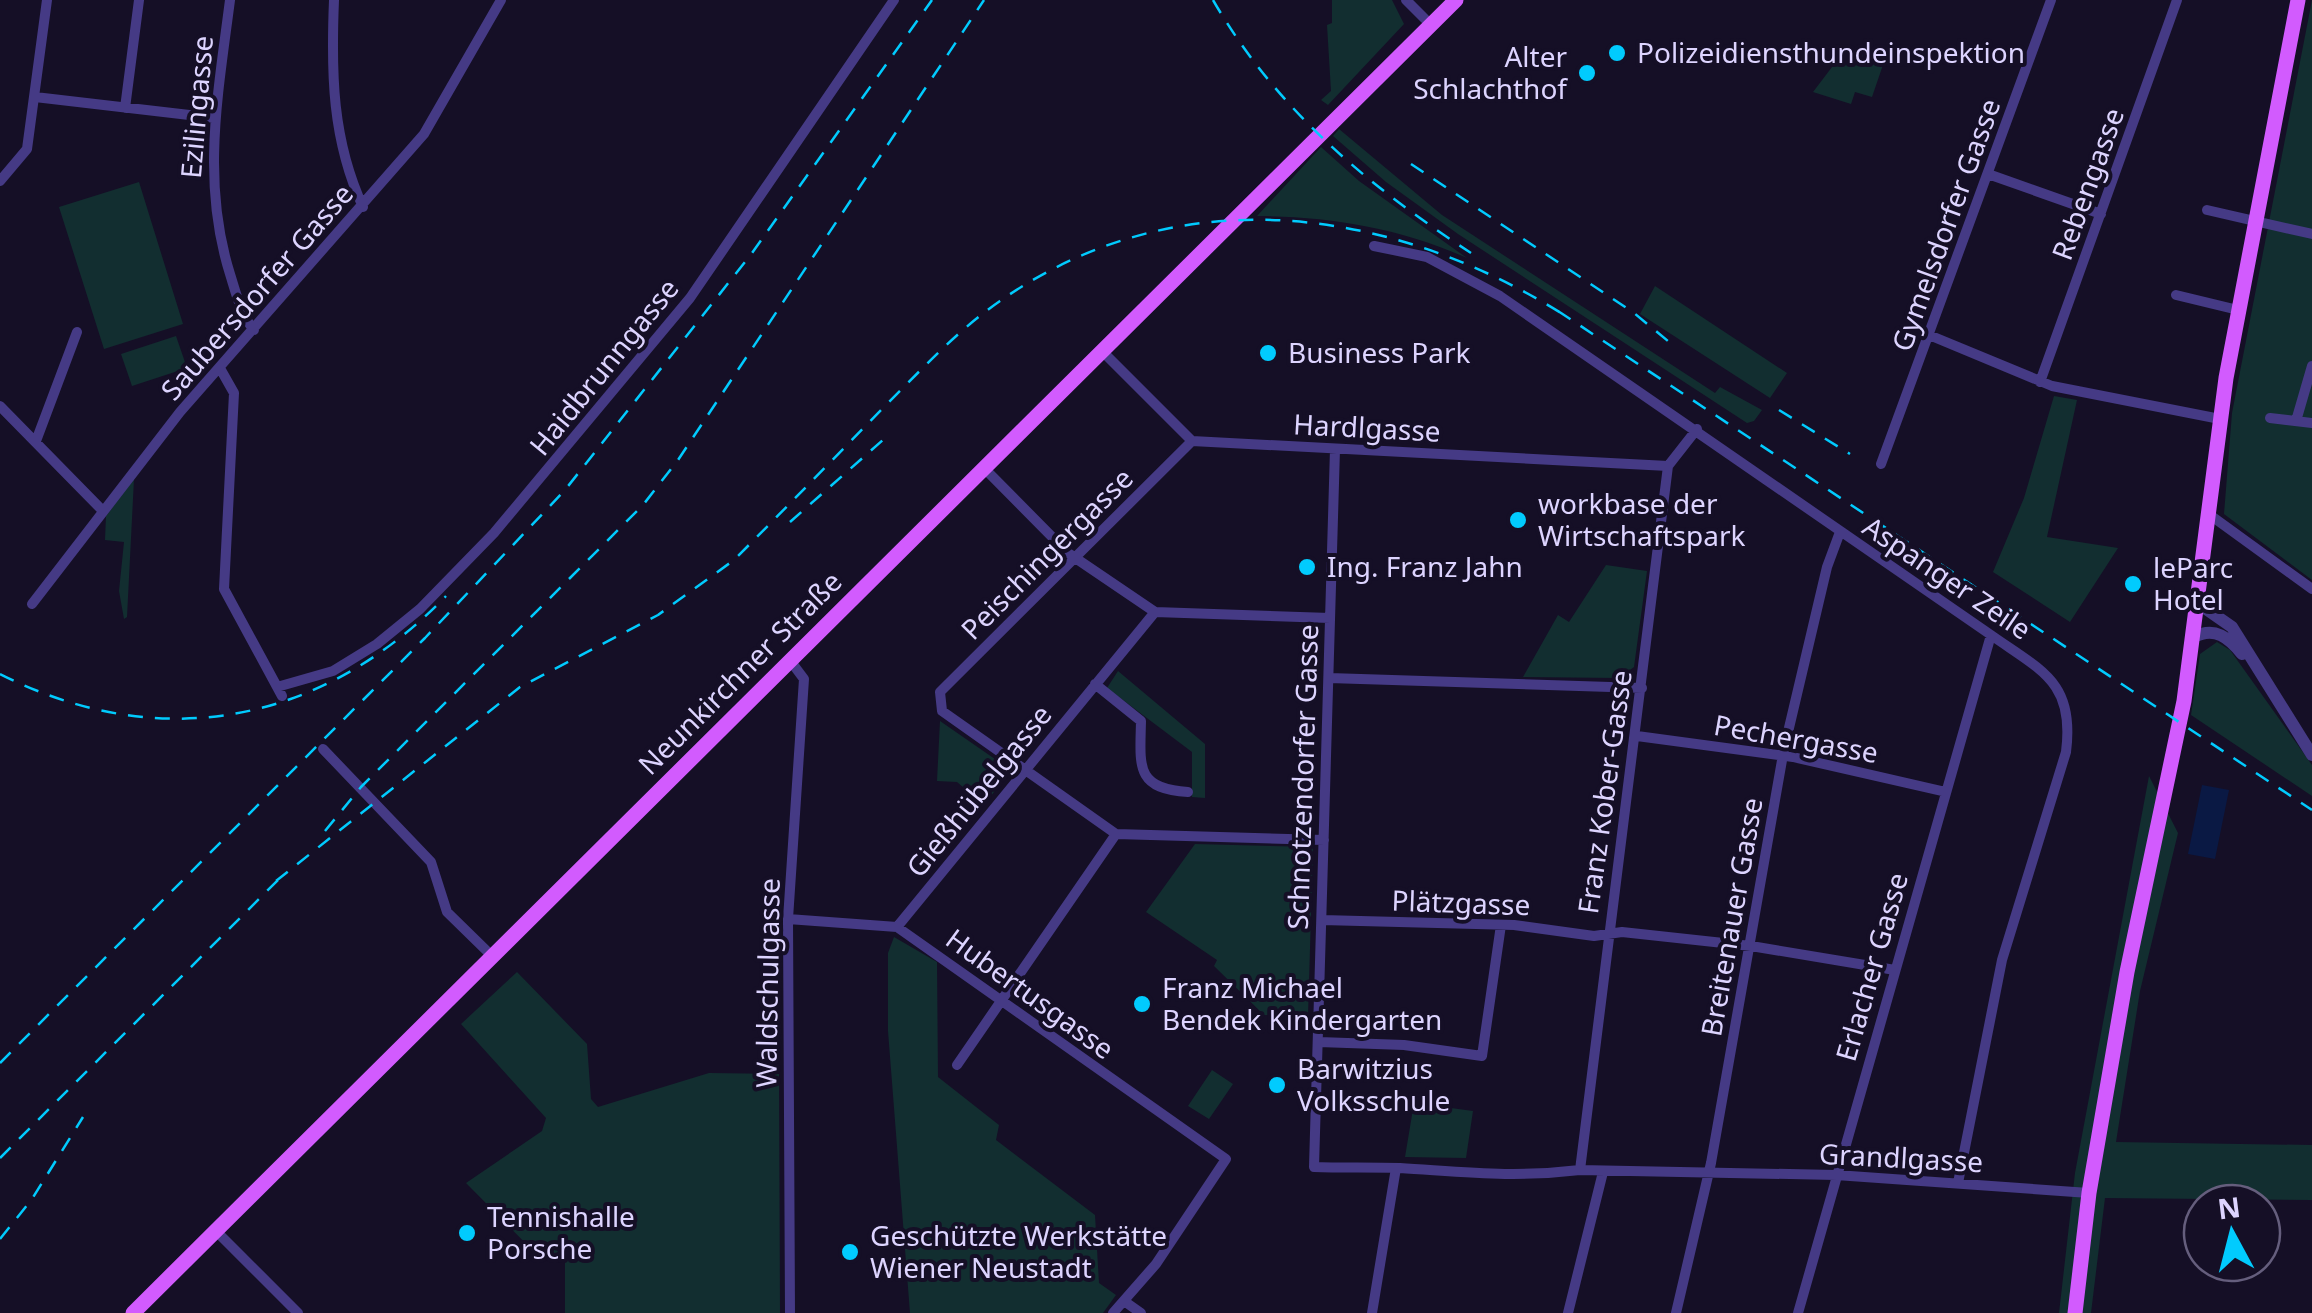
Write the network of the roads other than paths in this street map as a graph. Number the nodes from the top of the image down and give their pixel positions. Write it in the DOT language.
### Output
graph roads {
  1 [pos="47,0"];
  2 [pos="139,0"];
  3 [pos="230,0"];
  4 [pos="334,0"];
  5 [pos="502,0"];
  6 [pos="894,0"];
  7 [pos="1406,0"];
  8 [pos="1443,0"];
  9 [pos="1456,0"];
  10 [pos="2051,0"];
  11 [pos="2176,0"];
  12 [pos="2298,0"];
  13 [pos="1425,19"];
  14 [pos="1382,69"];
  15 [pos="35,97"];
  16 [pos="125,108"];
  17 [pos="214,118"];
  18 [pos="1988,174"];
  19 [pos="0,181"];
  20 [pos="363,207"];
  21 [pos="2207,210"];
  22 [pos="2100,214"];
  23 [pos="2257,220"];
  24 [pos="2311,236"];
  25 [pos="1374,246"];
  26 [pos="2176,296"];
  27 [pos="2238,310"];
  28 [pos="254,330"];
  29 [pos="78,332"];
  30 [pos="1929,336"];
  31 [pos="1102,350"];
  32 [pos="2312,366"];
  33 [pos="220,370"];
  34 [pos="2040,382"];
  35 [pos="0,406"];
  36 [pos="2270,418"];
  37 [pos="2220,419"];
  38 [pos="2296,421"];
  39 [pos="2312,422"];
  40 [pos="1698,429"];
  41 [pos="36,441"];
  42 [pos="1192,441"];
  43 [pos="1335,449"];
  44 [pos="1881,464"];
  45 [pos="983,466"];
  46 [pos="1668,466"];
  47 [pos="103,511"];
  48 [pos="2210,514"];
  49 [pos="1840,532"];
  50 [pos="1074,558"];
  51 [pos="2312,589"];
  52 [pos="32,604"];
  53 [pos="2199,604"];
  54 [pos="1155,612"];
  55 [pos="1330,618"];
  56 [pos="1991,634"];
  57 [pos="2194,637"];
  58 [pos="789,658"];
  59 [pos="2257,671"];
  60 [pos="1329,678"];
  61 [pos="1096,684"];
  62 [pos="1642,688"];
  63 [pos="1637,736"];
  64 [pos="323,748"];
  65 [pos="2312,755"];
  66 [pos="1783,756"];
  67 [pos="1023,769"];
  68 [pos="1188,792"];
  69 [pos="1946,792"];
  70 [pos="1116,834"];
  71 [pos="1324,840"];
  72 [pos="788,919"];
  73 [pos="1322,920"];
  74 [pos="1500,925"];
  75 [pos="898,928"];
  76 [pos="1609,934"];
  77 [pos="1751,946"];
  78 [pos="492,956"];
  79 [pos="1894,970"];
  80 [pos="1000,1000"];
  81 [pos="1319,1042"];
  82 [pos="956,1065"];
  83 [pos="1396,1168"];
  84 [pos="1580,1170"];
  85 [pos="1603,1172"];
  86 [pos="1709,1173"];
  87 [pos="1836,1175"];
  88 [pos="1958,1183"];
  89 [pos="2089,1193"];
  90 [pos="216,1230"];
  91 [pos="1124,1300"];
  92 [pos="133,1313"];
  93 [pos="297,1313"];
  94 [pos="790,1313"];
  95 [pos="1113,1313"];
  96 [pos="1141,1313"];
  97 [pos="1372,1313"];
  98 [pos="1568,1313"];
  99 [pos="1676,1313"];
  100 [pos="1798,1313"];
  101 [pos="2075,1313"];
  1 -- 15 [label="street"];
  2 -- 16 [label="street"];
  3 -- 17 [label="street, Ezilingasse"];
  4 -- 20 [label="street"];
  5 -- 20 [label="street, Saubersdorfer Gasse"];
  6 -- 33 [label="street, Haidbrunngasse"];
  7 -- 13 [label="street"];
  8 -- 13 [label="main road, Neunkirchner Straße"];
  9 -- 14 [label="main road, Neunkirchner Straße"];
  10 -- 18 [label="street, Gymelsdorfer Gasse"];
  11 -- 22 [label="street, Rebengasse"];
  12 -- 23 [label="main road"];
  13 -- 14 [label="main road, Neunkirchner Straße"];
  14 -- 31 [label="main road, Neunkirchner Straße"];
  15 -- 16 [label="street"];
  15 -- 19 [label="street"];
  16 -- 17 [label="street"];
  17 -- 28 [label="street, Ezilingasse"];
  18 -- 22 [label="street"];
  18 -- 30 [label="street, Gymelsdorfer Gasse"];
  20 -- 28 [label="street, Saubersdorfer Gasse"];
  21 -- 23 [label="street"];
  22 -- 34 [label="street, Rebengasse"];
  23 -- 24 [label="street"];
  23 -- 27 [label="main road"];
  25 -- 40 [label="street, Aspanger Zeile"];
  26 -- 27 [label="street"];
  27 -- 37 [label="main road"];
  28 -- 33 [label="street, Saubersdorfer Gasse"];
  29 -- 41 [label="street"];
  30 -- 34 [label="street"];
  30 -- 44 [label="street, Gymelsdorfer Gasse"];
  31 -- 42 [label="street"];
  31 -- 45 [label="main road, Neunkirchner Straße"];
  32 -- 38 [label="street"];
  33 -- 47 [label="street, Saubersdorfer Gasse"];
  34 -- 37 [label="street"];
  35 -- 41 [label="street"];
  36 -- 38 [label="street"];
  37 -- 48 [label="main road"];
  38 -- 39 [label="street"];
  40 -- 46 [label="street"];
  40 -- 49 [label="street, Aspanger Zeile"];
  41 -- 47 [label="street"];
  42 -- 43 [label="street, Hardlgasse"];
  42 -- 50 [label="street, Peischingergasse"];
  43 -- 46 [label="street, Hardlgasse"];
  43 -- 55 [label="street, Schnotzendorfer Gasse"];
  45 -- 50 [label="street"];
  45 -- 58 [label="main road, Neunkirchner Straße"];
  46 -- 62 [label="street, Franz Kober-Gasse"];
  47 -- 52 [label="street, Saubersdorfer Gasse"];
  48 -- 51 [label="street"];
  48 -- 53 [label="main road"];
  49 -- 56 [label="street, Aspanger Zeile"];
  49 -- 66 [label="street, Breitenauer Gasse"];
  50 -- 54 [label="street"];
  50 -- 67 [label="street, Peischingergasse"];
  53 -- 57 [label="main road"];
  53 -- 59 [label="street"];
  54 -- 55 [label="street"];
  54 -- 61 [label="street, Gießhübelgasse"];
  55 -- 60 [label="street, Schnotzendorfer Gasse"];
  56 -- 69 [label="street, Erlacher Gasse"];
  56 -- 88 [label="street, Aspanger Zeile"];
  57 -- 59 [label="street"];
  57 -- 89 [label="main road"];
  58 -- 72 [label="street, Waldschulgasse"];
  58 -- 78 [label="main road, Neunkirchner Straße"];
  59 -- 65 [label="street"];
  60 -- 62 [label="street"];
  60 -- 71 [label="street, Schnotzendorfer Gasse"];
  61 -- 67 [label="street, Gießhübelgasse"];
  61 -- 68 [label="street"];
  62 -- 63 [label="street, Franz Kober-Gasse"];
  63 -- 66 [label="street, Pechergasse"];
  63 -- 76 [label="street, Franz Kober-Gasse"];
  64 -- 78 [label="street"];
  66 -- 69 [label="street, Pechergasse"];
  66 -- 77 [label="street, Breitenauer Gasse"];
  67 -- 70 [label="street"];
  67 -- 75 [label="street, Gießhübelgasse"];
  69 -- 79 [label="street, Erlacher Gasse"];
  70 -- 71 [label="street"];
  70 -- 80 [label="street"];
  71 -- 73 [label="street, Schnotzendorfer Gasse"];
  72 -- 75 [label="street"];
  72 -- 94 [label="street, Waldschulgasse"];
  73 -- 74 [label="street, Plätzgasse"];
  73 -- 81 [label="street, Schnotzendorfer Gasse"];
  74 -- 76 [label="street, Plätzgasse"];
  74 -- 81 [label="street"];
  75 -- 80 [label="street, Hubertusgasse"];
  76 -- 77 [label="street, Plätzgasse"];
  76 -- 84 [label="street, Franz Kober-Gasse"];
  77 -- 79 [label="street, Plätzgasse"];
  77 -- 86 [label="street, Breitenauer Gasse"];
  78 -- 90 [label="main road, Neunkirchner Straße"];
  79 -- 87 [label="street, Erlacher Gasse"];
  80 -- 82 [label="street"];
  80 -- 91 [label="street, Hubertusgasse"];
  81 -- 83 [label="street, Schnotzendorfer Gasse"];
  83 -- 84 [label="street"];
  83 -- 97 [label="street"];
  84 -- 85 [label="street"];
  85 -- 86 [label="street"];
  85 -- 98 [label="street"];
  86 -- 87 [label="street, Grandlgasse"];
  86 -- 99 [label="street, Breitenauer Gasse"];
  87 -- 88 [label="street, Grandlgasse"];
  87 -- 100 [label="street, Erlacher Gasse"];
  88 -- 89 [label="street, Grandlgasse"];
  89 -- 101 [label="main road"];
  90 -- 92 [label="main road, Neunkirchner Straße"];
  90 -- 93 [label="street"];
  91 -- 95 [label="street"];
  91 -- 96 [label="street"];
}
